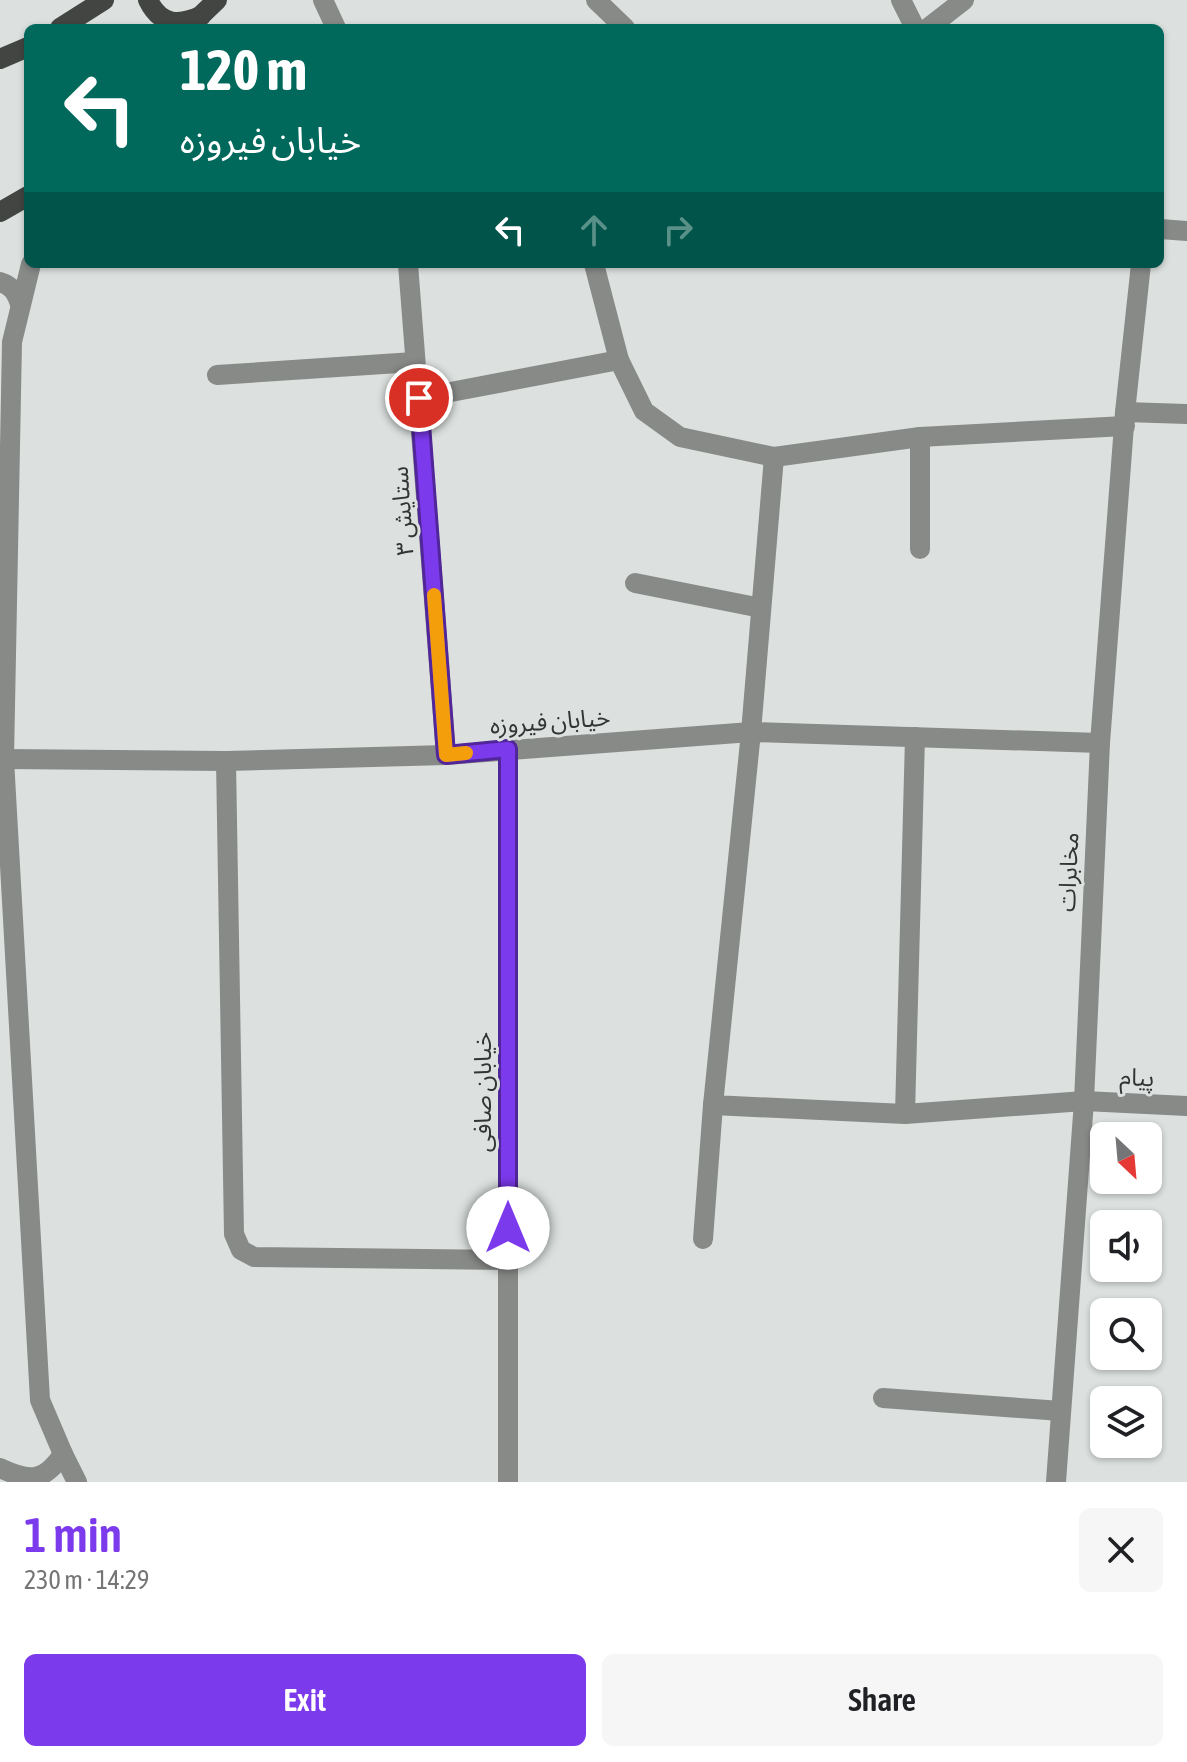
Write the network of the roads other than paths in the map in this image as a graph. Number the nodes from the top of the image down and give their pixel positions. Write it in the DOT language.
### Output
graph roads {
  1 [pos="104,0"];
  2 [pos="148,0"];
  3 [pos="217,0"];
  4 [pos="323,0"];
  5 [pos="596,0"];
  6 [pos="901,0"];
  7 [pos="964,0"];
  8 [pos="195,22"];
  9 [pos="66,24"];
  10 [pos="334,24"];
  11 [pos="621,24"];
  12 [pos="913,24"];
  13 [pos="933,24"];
  14 [pos="24,48"];
  15 [pos="2,53"];
  16 [pos="24,198"];
  17 [pos="0,212"];
  18 [pos="1164,229"];
  19 [pos="1187,231"];
  20 [pos="30,268"];
  21 [pos="408,268"];
  22 [pos="595,268"];
  23 [pos="1141,268"];
  24 [pos="0,282"];
  25 [pos="20,304"];
  26 [pos="619,360"];
  27 [pos="414,362"];
  28 [pos="217,375"];
  29 [pos="419,398"];
  30 [pos="1187,414"];
  31 [pos="1125,419"];
  32 [pos="920,437"];
  33 [pos="774,457"];
  34 [pos="920,549"];
  35 [pos="635,583"];
  36 [pos="761,608"];
  37 [pos="751,732"];
  38 [pos="915,737"];
  39 [pos="1100,743"];
  40 [pos="508,749"];
  41 [pos="446,755"];
  42 [pos="4,759"];
  43 [pos="226,761"];
  44 [pos="1084,1101"];
  45 [pos="713,1105"];
  46 [pos="1187,1106"];
  47 [pos="905,1114"];
  48 [pos="703,1239"];
  49 [pos="508,1260"];
  50 [pos="883,1398"];
  51 [pos="1061,1411"];
  52 [pos="63,1454"];
  53 [pos="0,1461"];
  54 [pos="0,1468"];
  55 [pos="4,1482"];
  56 [pos="77,1482"];
  57 [pos="508,1482"];
  58 [pos="1056,1482"];
  1 -- 9 [label="main road"];
  2 -- 8 [label="main road"];
  3 -- 8 [label="main road"];
  4 -- 10 [label="street"];
  5 -- 11 [label="street"];
  6 -- 12 [label="street"];
  7 -- 13 [label="street"];
  14 -- 15 [label="main road"];
  16 -- 17 [label="main road"];
  18 -- 19 [label="street"];
  20 -- 25 [label="street"];
  21 -- 27 [label="street, ستایش ۳"];
  22 -- 26 [label="street"];
  23 -- 31 [label="street, مخابرات"];
  24 -- 25 [label="street"];
  25 -- 42 [label="street"];
  26 -- 29 [label="street"];
  26 -- 33 [label="street"];
  27 -- 28 [label="street"];
  27 -- 29 [label="street, ستایش ۳"];
  29 -- 41 [label="street, ستایش ۳"];
  30 -- 31 [label="street"];
  31 -- 32 [label="street"];
  31 -- 39 [label="street, مخابرات"];
  32 -- 33 [label="street"];
  32 -- 34 [label="street"];
  33 -- 36 [label="street"];
  35 -- 36 [label="street"];
  36 -- 37 [label="street"];
  37 -- 38 [label="street, خیابان فیروزه"];
  37 -- 40 [label="street, خیابان فیروزه"];
  37 -- 45 [label="street"];
  38 -- 39 [label="street, خیابان فیروزه"];
  38 -- 47 [label="street"];
  39 -- 44 [label="street, مخابرات"];
  40 -- 41 [label="street, خیابان فیروزه"];
  40 -- 49 [label="street, خیابان صافی"];
  41 -- 43 [label="street, خیابان فیروزه"];
  42 -- 43 [label="street, خیابان فیروزه"];
  42 -- 52 [label="street"];
  43 -- 49 [label="street"];
  44 -- 46 [label="street, پیام"];
  44 -- 47 [label="street, پیام"];
  44 -- 51 [label="street, مخابرات"];
  45 -- 47 [label="street, پیام"];
  45 -- 48 [label="street"];
  49 -- 57 [label="street, خیابان صافی"];
  50 -- 51 [label="street"];
  51 -- 58 [label="street, مخابرات"];
  52 -- 54 [label="street"];
  52 -- 56 [label="street"];
  53 -- 54 [label="street"];
  54 -- 55 [label="street"];
}
